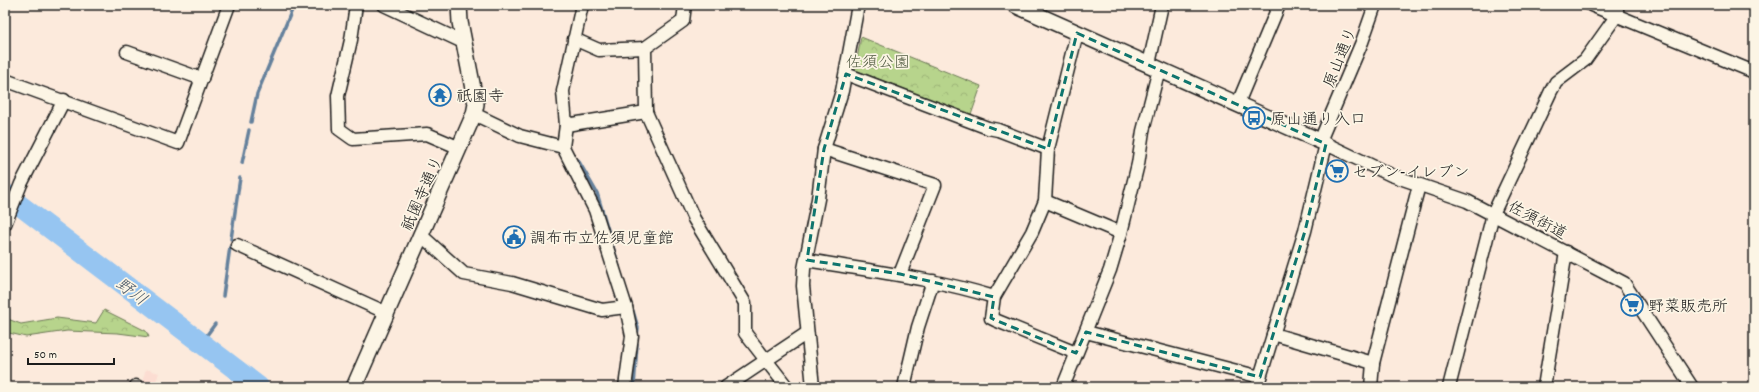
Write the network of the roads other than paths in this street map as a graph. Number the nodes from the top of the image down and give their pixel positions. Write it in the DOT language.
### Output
graph roads {
  1 [pos="229,5"];
  2 [pos="356,5"];
  3 [pos="384,5"];
  4 [pos="459,5"];
  5 [pos="582,5"];
  6 [pos="685,5"];
  7 [pos="858,5"];
  8 [pos="1162,5"];
  9 [pos="1279,5"];
  10 [pos="1375,5"];
  11 [pos="1591,5"];
  12 [pos="1019,6"];
  13 [pos="1617,10"];
  14 [pos="1077,33"];
  15 [pos="574,39"];
  16 [pos="465,43"];
  17 [pos="645,48"];
  18 [pos="127,52"];
  19 [pos="1154,66"];
  20 [pos="1754,72"];
  21 [pos="846,74"];
  22 [pos="202,79"];
  23 [pos="5,80"];
  24 [pos="64,100"];
  25 [pos="1238,103"];
  26 [pos="646,112"];
  27 [pos="474,114"];
  28 [pos="566,125"];
  29 [pos="1323,143"];
  30 [pos="563,147"];
  31 [pos="460,148"];
  32 [pos="824,149"];
  33 [pos="1048,149"];
  34 [pos="1419,185"];
  35 [pos="1045,201"];
  36 [pos="1493,214"];
  37 [pos="5,224"];
  38 [pos="1121,233"];
  39 [pos="422,236"];
  40 [pos="237,245"];
  41 [pos="1566,252"];
  42 [pos="807,260"];
  43 [pos="900,274"];
  44 [pos="933,281"];
  45 [pos="994,296"];
  46 [pos="626,307"];
  47 [pos="387,313"];
  48 [pos="1086,332"];
  49 [pos="807,333"];
  50 [pos="1273,334"];
  51 [pos="1076,353"];
  52 [pos="765,361"];
  53 [pos="1374,363"];
  54 [pos="1258,382"];
  55 [pos="354,387"];
  56 [pos="625,387"];
  57 [pos="726,387"];
  58 [pos="787,387"];
  59 [pos="813,387"];
  60 [pos="904,387"];
  61 [pos="1063,387"];
  62 [pos="1371,387"];
  63 [pos="1450,387"];
  64 [pos="1544,387"];
  65 [pos="1692,387"];
  1 -- 22 [label="street"];
  2 -- 31 [label="street"];
  3 -- 16 [label="street"];
  4 -- 16 [label="street, 祇園寺通り"];
  5 -- 15 [label="street"];
  6 -- 17 [label="street"];
  7 -- 21 [label="street"];
  8 -- 19 [label="street"];
  9 -- 25 [label="street"];
  10 -- 29 [label="street, 原山通り"];
  11 -- 13 [label="street"];
  12 -- 14 [label="street"];
  13 -- 20 [label="street"];
  13 -- 36 [label="street"];
  14 -- 19 [label="street"];
  14 -- 33 [label="street"];
  15 -- 17 [label="street"];
  15 -- 28 [label="street"];
  16 -- 27 [label="street, 祇園寺通り"];
  17 -- 26 [label="street"];
  18 -- 22 [label="street"];
  19 -- 25 [label="street"];
  19 -- 38 [label="street"];
  21 -- 32 [label="street"];
  21 -- 33 [label="street"];
  22 -- 24 [label="street"];
  23 -- 24 [label="street"];
  24 -- 37 [label="street"];
  25 -- 29 [label="street"];
  26 -- 28 [label="street"];
  26 -- 52 [label="street"];
  27 -- 30 [label="street"];
  27 -- 31 [label="street, 祇園寺通り"];
  28 -- 30 [label="street"];
  29 -- 34 [label="street, 佐須街道"];
  29 -- 50 [label="street, 原山通り"];
  30 -- 46 [label="street"];
  31 -- 39 [label="street, 祇園寺通り"];
  32 -- 42 [label="street"];
  32 -- 43 [label="street"];
  33 -- 35 [label="street"];
  34 -- 36 [label="street, 佐須街道"];
  34 -- 53 [label="street"];
  35 -- 38 [label="street"];
  35 -- 45 [label="street"];
  36 -- 41 [label="street, 佐須街道"];
  36 -- 63 [label="street"];
  38 -- 48 [label="street"];
  39 -- 46 [label="street"];
  39 -- 47 [label="street, 祇園寺通り"];
  40 -- 47 [label="street"];
  41 -- 64 [label="street"];
  41 -- 65 [label="street, 佐須街道"];
  42 -- 43 [label="street"];
  42 -- 49 [label="street"];
  43 -- 44 [label="street"];
  44 -- 45 [label="street"];
  44 -- 60 [label="street"];
  45 -- 51 [label="street"];
  46 -- 56 [label="street"];
  47 -- 55 [label="street, 祇園寺通り"];
  48 -- 51 [label="street"];
  48 -- 54 [label="street"];
  49 -- 52 [label="street"];
  49 -- 59 [label="street"];
  50 -- 53 [label="street"];
  50 -- 54 [label="street, 原山通り"];
  51 -- 61 [label="street"];
  52 -- 57 [label="street"];
  52 -- 58 [label="street"];
  53 -- 62 [label="street"];
}
